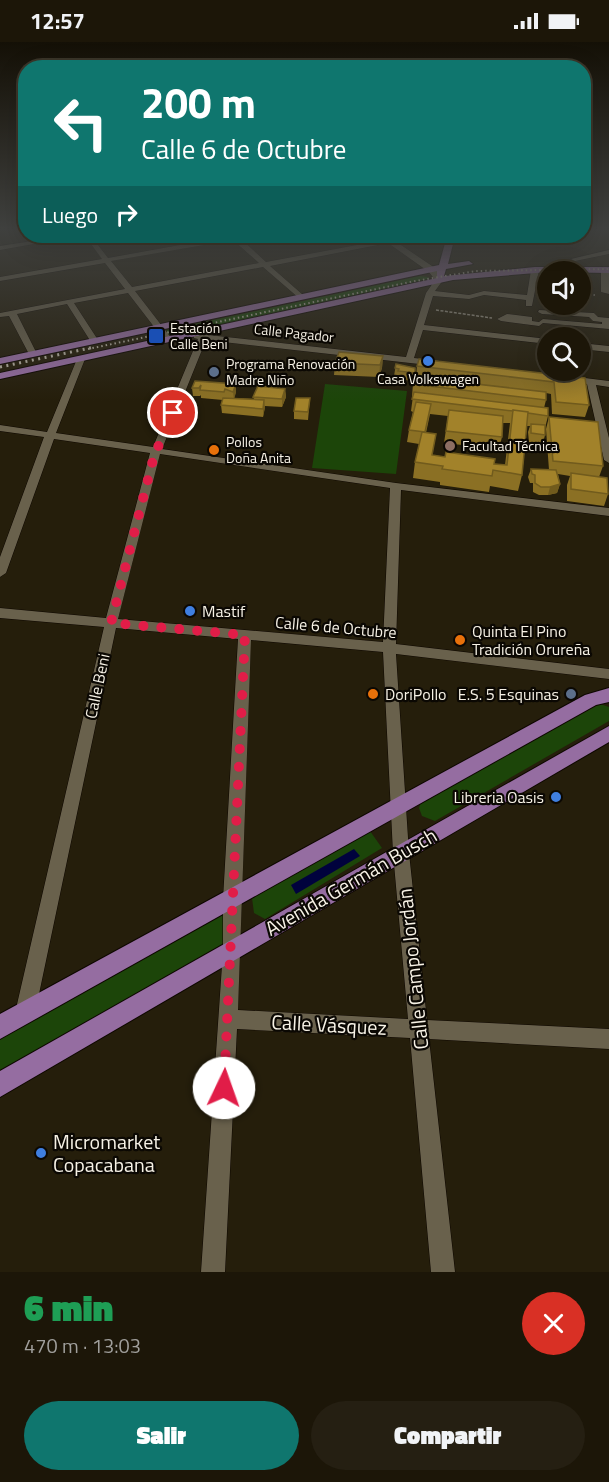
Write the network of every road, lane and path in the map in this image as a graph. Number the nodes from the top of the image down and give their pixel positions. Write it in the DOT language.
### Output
graph roads {
  1 [pos="126,286"];
  2 [pos="148,286"];
  3 [pos="288,286"];
  4 [pos="352,286"];
  5 [pos="411,286"];
  6 [pos="435,286"];
  7 [pos="532,286"];
  8 [pos="129,290"];
  9 [pos="607,292"];
  10 [pos="430,293"];
  11 [pos="591,295"];
  12 [pos="300,297"];
  13 [pos="530,298"];
  14 [pos="69,301"];
  15 [pos="425,309"];
  16 [pos="12,313"];
  17 [pos="0,315"];
  18 [pos="529,316"];
  19 [pos="501,319"];
  20 [pos="541,320"];
  21 [pos="608,320"];
  22 [pos="158,327"];
  23 [pos="419,327"];
  24 [pos="542,327"];
  25 [pos="204,334"];
  26 [pos="168,339"];
  27 [pos="94,340"];
  28 [pos="537,340"];
  29 [pos="591,347"];
  30 [pos="609,349"];
  31 [pos="33,354"];
  32 [pos="81,359"];
  33 [pos="409,360"];
  34 [pos="0,361"];
  35 [pos="443,364"];
  36 [pos="0,376"];
  37 [pos="582,381"];
  38 [pos="591,382"];
  39 [pos="609,384"];
  40 [pos="0,428"];
  41 [pos="0,435"];
  42 [pos="49,439"];
  43 [pos="156,453"];
  44 [pos="609,460"];
  45 [pos="396,489"];
  46 [pos="609,512"];
  47 [pos="609,518"];
  48 [pos="0,573"];
  49 [pos="0,613"];
  50 [pos="111,623"];
  51 [pos="245,635"];
  52 [pos="389,648"];
  53 [pos="605,675"];
  54 [pos="609,695"];
  55 [pos="609,733"];
  56 [pos="399,808"];
  57 [pos="401,853"];
  58 [pos="232,898"];
  59 [pos="232,951"];
  60 [pos="25,1013"];
  61 [pos="229,1019"];
  62 [pos="0,1027"];
  63 [pos="419,1030"];
  64 [pos="609,1039"];
  65 [pos="0,1085"];
  66 [pos="213,1272"];
  67 [pos="443,1272"];
  1 -- 8 [label="street"];
  2 -- 8 [label="street"];
  3 -- 12 [label="street"];
  4 -- 12 [label="main road"];
  5 -- 25 [label="main road"];
  6 -- 10 [label="street"];
  7 -- 13 [label="street"];
  8 -- 14 [label="street"];
  8 -- 22 [label="street"];
  9 -- 11 [label="path"];
  10 -- 13 [label="street"];
  10 -- 15 [label="street"];
  12 -- 22 [label="main road"];
  13 -- 18 [label="street"];
  14 -- 16 [label="street"];
  14 -- 27 [label="street"];
  15 -- 19 [label="path"];
  15 -- 23 [label="street"];
  16 -- 17 [label="street"];
  16 -- 31 [label="street"];
  18 -- 19 [label="street"];
  18 -- 20 [label="street"];
  19 -- 20 [label="street"];
  20 -- 21 [label="street"];
  20 -- 24 [label="street"];
  22 -- 26 [label="street"];
  22 -- 27 [label="main road"];
  23 -- 28 [label="street"];
  23 -- 33 [label="street"];
  25 -- 26 [label="main road"];
  25 -- 33 [label="street, Calle Pagador"];
  25 -- 43 [label="street, Calle Beni"];
  26 -- 32 [label="main road"];
  27 -- 31 [label="main road"];
  29 -- 30 [label="street"];
  31 -- 34 [label="main road"];
  32 -- 36 [label="main road"];
  32 -- 42 [label="street"];
  33 -- 35 [label="street, Calle Pagador"];
  37 -- 38 [label="street"];
  38 -- 39 [label="street"];
  38 -- 44 [label="street"];
  40 -- 42 [label="street"];
  41 -- 42 [label="street"];
  42 -- 43 [label="street"];
  42 -- 48 [label="street"];
  43 -- 45 [label="street"];
  43 -- 50 [label="street, Calle Beni"];
  45 -- 46 [label="street"];
  45 -- 47 [label="street"];
  45 -- 52 [label="street, Calle Campo Jordán"];
  49 -- 50 [label="street, Calle 6 de Octubre"];
  50 -- 51 [label="street, Calle 6 de Octubre"];
  50 -- 60 [label="street, Calle Beni"];
  51 -- 52 [label="street, Calle 6 de Octubre"];
  51 -- 58 [label="street"];
  52 -- 53 [label="street, Calle 6 de Octubre"];
  52 -- 56 [label="street, Calle Campo Jordán"];
  54 -- 56 [label="main road"];
  55 -- 57 [label="main road, Avenida Germán Busch"];
  56 -- 57 [label="street, Calle Campo Jordán"];
  56 -- 58 [label="main road"];
  57 -- 59 [label="main road, Avenida Germán Busch"];
  57 -- 63 [label="street, Calle Campo Jordán"];
  58 -- 59 [label="street"];
  58 -- 60 [label="main road"];
  59 -- 61 [label="street"];
  59 -- 65 [label="main road, Avenida Germán Busch"];
  60 -- 62 [label="main road"];
  61 -- 63 [label="street, Calle Vásquez"];
  61 -- 66 [label="street"];
  63 -- 64 [label="street, Calle Vásquez"];
  63 -- 67 [label="street, Calle Campo Jordán"];
}
